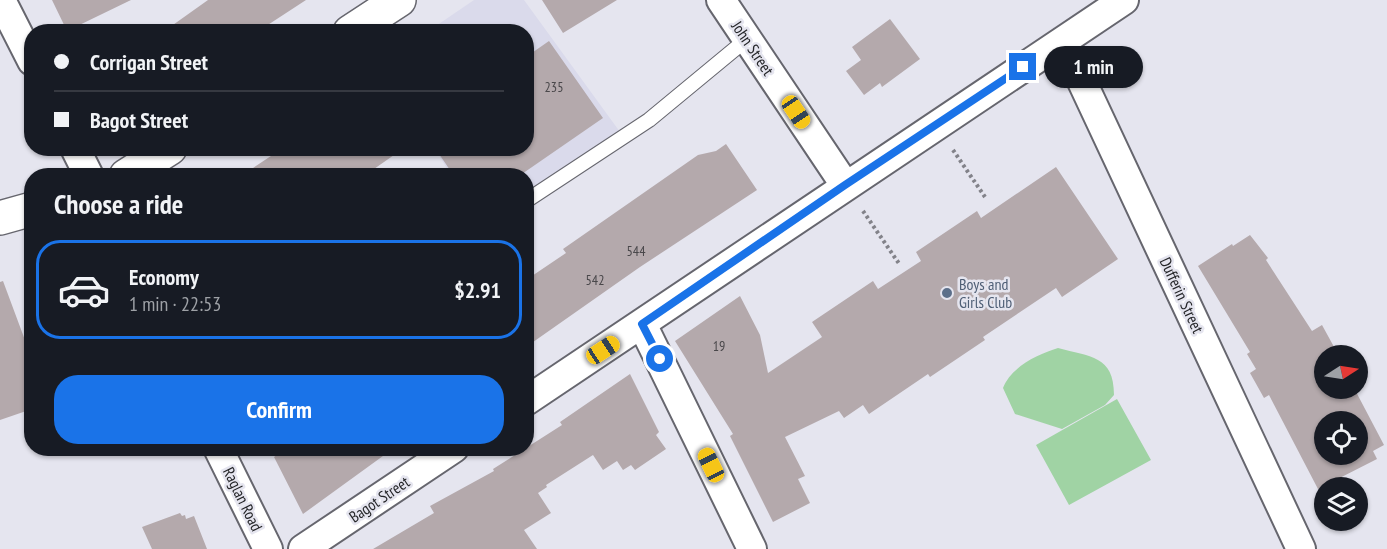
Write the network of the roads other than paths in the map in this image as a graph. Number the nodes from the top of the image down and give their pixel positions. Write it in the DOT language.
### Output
graph roads {
  1 [pos="1,0"];
  2 [pos="721,0"];
  3 [pos="1124,0"];
  4 [pos="388,3"];
  5 [pos="360,24"];
  6 [pos="747,39"];
  7 [pos="1063,41"];
  8 [pos="24,45"];
  9 [pos="157,156"];
  10 [pos="139,168"];
  11 [pos="852,195"];
  12 [pos="534,196"];
  13 [pos="24,211"];
  14 [pos="0,218"];
  15 [pos="642,324"];
  16 [pos="534,396"];
  17 [pos="222,456"];
  18 [pos="442,456"];
  19 [pos="268,549"];
  20 [pos="303,549"];
  21 [pos="752,549"];
  22 [pos="1301,549"];
  1 -- 8 [label="street"];
  2 -- 6 [label="street, John Street"];
  3 -- 7 [label="street"];
  4 -- 5 [label="main road"];
  6 -- 11 [label="street, John Street"];
  6 -- 12 [label="lane"];
  7 -- 11 [label="street"];
  7 -- 22 [label="street, Dufferin Street"];
  9 -- 10 [label="main road"];
  11 -- 15 [label="street"];
  13 -- 14 [label="main road"];
  15 -- 16 [label="street"];
  15 -- 21 [label="street"];
  17 -- 19 [label="street, Raglan Road"];
  18 -- 20 [label="street, Bagot Street"];
}
